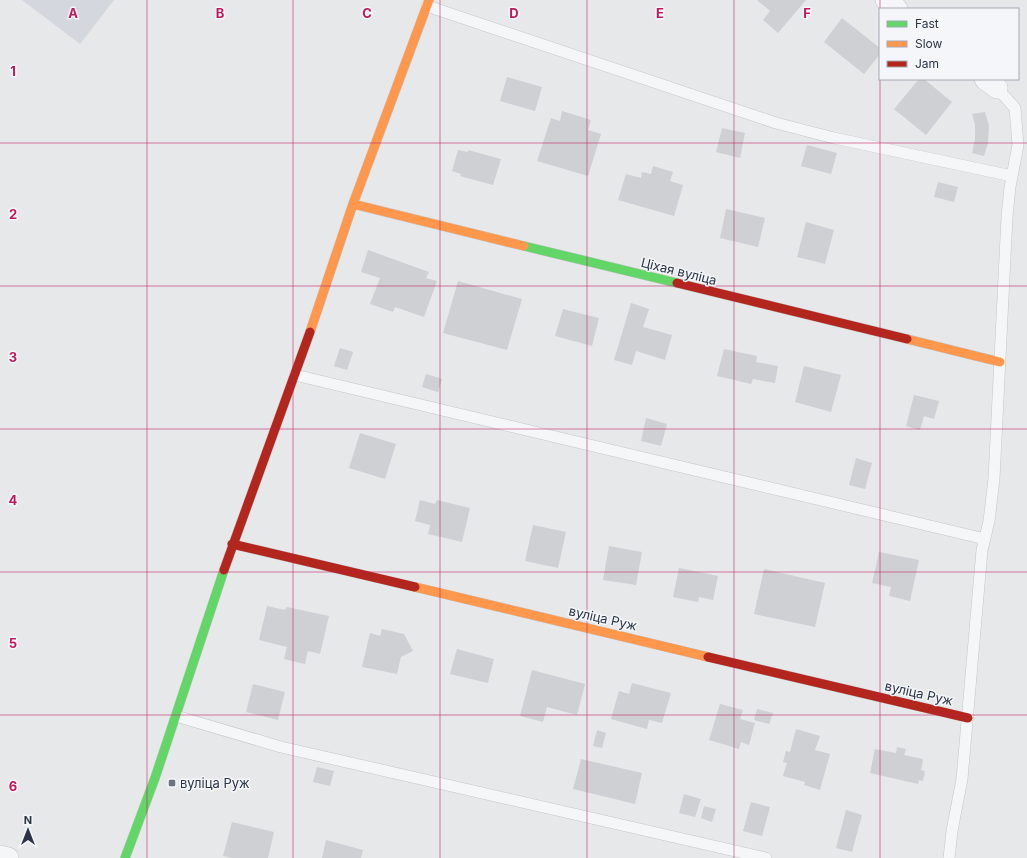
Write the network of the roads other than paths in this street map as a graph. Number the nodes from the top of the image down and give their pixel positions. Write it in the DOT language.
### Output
graph roads {
  1 [pos="886,0"];
  2 [pos="428,3"];
  3 [pos="896,8"];
  4 [pos="991,83"];
  5 [pos="1012,176"];
  6 [pos="353,204"];
  7 [pos="1000,362"];
  8 [pos="295,375"];
  9 [pos="985,539"];
  10 [pos="232,544"];
  11 [pos="176,716"];
  12 [pos="968,718"];
  13 [pos="0,856"];
  14 [pos="8,858"];
  15 [pos="125,858"];
  16 [pos="766,858"];
  17 [pos="949,858"];
  1 -- 3 [label="street"];
  2 -- 5 [label="lane"];
  2 -- 6 [label="street"];
  4 -- 5 [label="lane"];
  5 -- 7 [label="lane"];
  6 -- 7 [label="street, Ціхая вуліца"];
  6 -- 8 [label="street"];
  7 -- 9 [label="lane"];
  8 -- 9 [label="lane"];
  8 -- 10 [label="street"];
  9 -- 12 [label="lane"];
  10 -- 11 [label="street"];
  10 -- 12 [label="street, вуліца Руж"];
  11 -- 15 [label="street"];
  11 -- 16 [label="lane"];
  12 -- 17 [label="lane"];
  13 -- 14 [label="street"];
}
